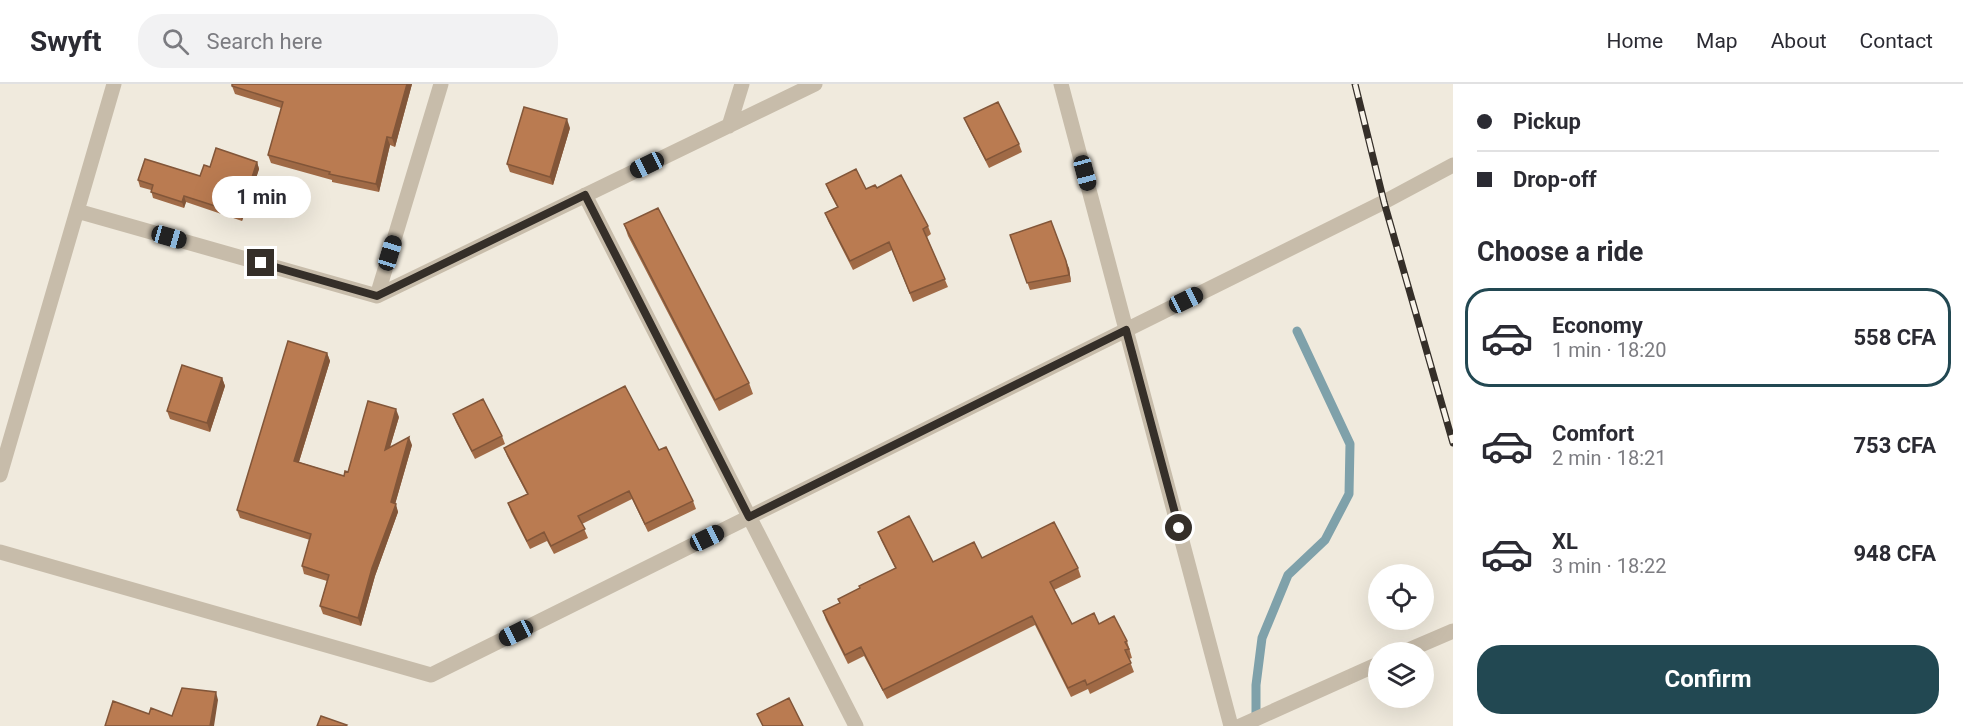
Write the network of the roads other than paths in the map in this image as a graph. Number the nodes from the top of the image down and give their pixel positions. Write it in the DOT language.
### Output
graph roads {
  1 [pos="114,84"];
  2 [pos="441,84"];
  3 [pos="742,84"];
  4 [pos="815,84"];
  5 [pos="1061,84"];
  6 [pos="729,126"];
  7 [pos="1453,165"];
  8 [pos="585,195"];
  9 [pos="77,211"];
  10 [pos="377,296"];
  11 [pos="1126,330"];
  12 [pos="0,475"];
  13 [pos="749,517"];
  14 [pos="0,552"];
  15 [pos="1453,631"];
  16 [pos="1427,642"];
  17 [pos="1368,668"];
  18 [pos="856,726"];
  19 [pos="1231,726"];
  20 [pos="1240,726"];
  1 -- 9 [label="street"];
  2 -- 10 [label="street"];
  3 -- 6 [label="street"];
  4 -- 6 [label="street"];
  5 -- 11 [label="street"];
  6 -- 8 [label="street"];
  7 -- 11 [label="street"];
  8 -- 10 [label="street"];
  8 -- 13 [label="street"];
  9 -- 10 [label="street"];
  9 -- 12 [label="street"];
  11 -- 13 [label="street"];
  11 -- 19 [label="street"];
  13 -- 14 [label="street"];
  13 -- 18 [label="street"];
  15 -- 16 [label="street"];
  17 -- 20 [label="street"];
}
